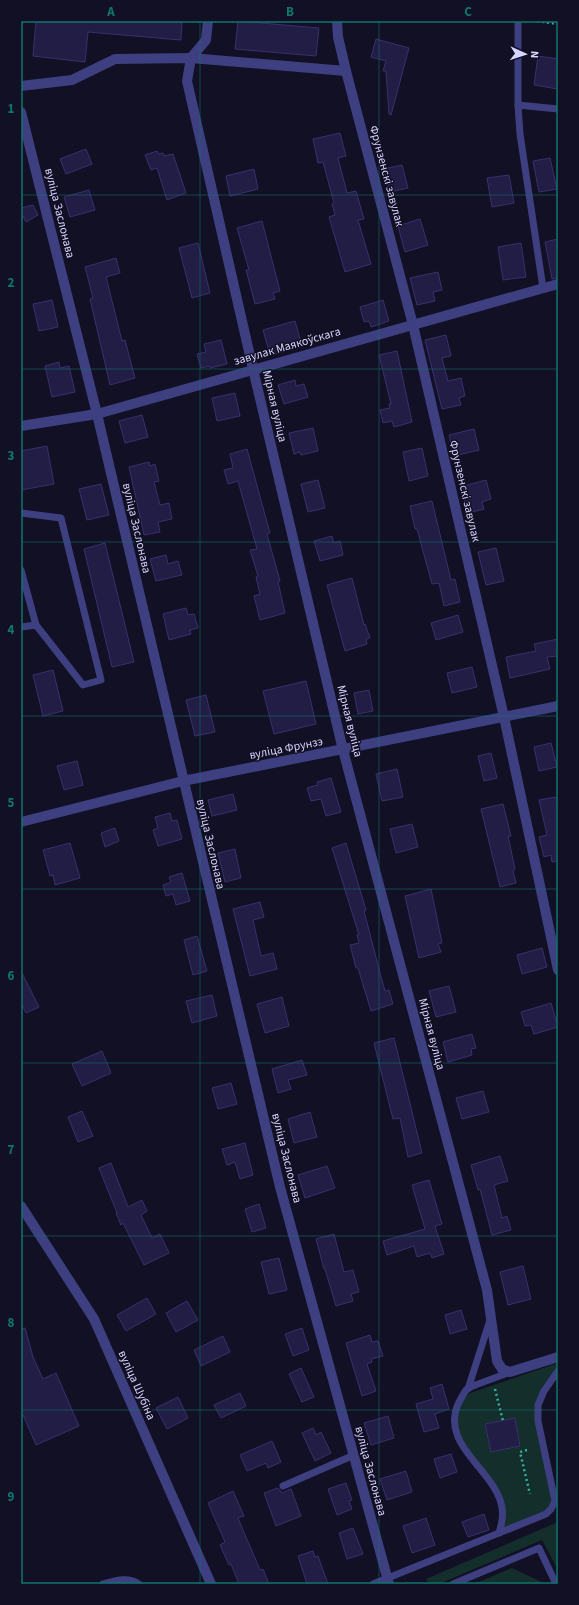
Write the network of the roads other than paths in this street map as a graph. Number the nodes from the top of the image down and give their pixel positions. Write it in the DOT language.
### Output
graph roads {
  1 [pos="208,21"];
  2 [pos="337,21"];
  3 [pos="518,21"];
  4 [pos="192,58"];
  5 [pos="346,71"];
  6 [pos="21,86"];
  7 [pos="518,105"];
  8 [pos="558,109"];
  9 [pos="21,112"];
  10 [pos="558,284"];
  11 [pos="543,288"];
  12 [pos="413,325"];
  13 [pos="252,369"];
  14 [pos="97,414"];
  15 [pos="21,426"];
  16 [pos="21,513"];
  17 [pos="21,570"];
  18 [pos="36,625"];
  19 [pos="21,627"];
  20 [pos="558,706"];
  21 [pos="504,716"];
  22 [pos="343,750"];
  23 [pos="183,781"];
  24 [pos="21,822"];
  25 [pos="558,970"];
  26 [pos="21,1206"];
  27 [pos="490,1320"];
  28 [pos="558,1357"];
  29 [pos="558,1371"];
  30 [pos="510,1372"];
  31 [pos="468,1389"];
  32 [pos="354,1455"];
  33 [pos="283,1486"];
  34 [pos="557,1501"];
  35 [pos="500,1533"];
  36 [pos="388,1581"];
  37 [pos="103,1584"];
  38 [pos="139,1584"];
  39 [pos="211,1584"];
  40 [pos="373,1584"];
  41 [pos="453,1584"];
  42 [pos="556,1584"];
  1 -- 4 [label="street, Мірная вуліца"];
  2 -- 5 [label="street, Фрунзенскі завулак"];
  3 -- 7 [label="lane"];
  4 -- 5 [label="street"];
  4 -- 6 [label="street"];
  4 -- 13 [label="street, Мірная вуліца"];
  5 -- 12 [label="street, Фрунзенскі завулак"];
  7 -- 8 [label="lane"];
  7 -- 11 [label="lane"];
  9 -- 14 [label="street, вуліца Заслонава"];
  10 -- 11 [label="street, завулак Маякоўскага"];
  11 -- 12 [label="street, завулак Маякоўскага"];
  12 -- 13 [label="street, завулак Маякоўскага"];
  12 -- 21 [label="street, Фрунзенскі завулак"];
  13 -- 14 [label="street, завулак Маякоўскага"];
  13 -- 22 [label="street, Мірная вуліца"];
  14 -- 15 [label="street, завулак Маякоўскага"];
  14 -- 23 [label="street, вуліца Заслонава"];
  16 -- 18 [label="lane"];
  17 -- 18 [label="lane"];
  18 -- 19 [label="lane"];
  20 -- 21 [label="street, вуліца Фрунзэ"];
  21 -- 22 [label="street, вуліца Фрунзэ"];
  21 -- 25 [label="street, Фрунзенскі завулак"];
  22 -- 23 [label="street, вуліца Фрунзэ"];
  22 -- 27 [label="street, Мірная вуліца"];
  23 -- 24 [label="street, вуліца Фрунзэ"];
  23 -- 32 [label="street, вуліца Заслонава"];
  26 -- 39 [label="street, вуліца Шубіна"];
  27 -- 30 [label="street, Мірная вуліца"];
  27 -- 31 [label="lane"];
  28 -- 30 [label="street"];
  29 -- 34 [label="lane"];
  30 -- 31 [label="lane"];
  31 -- 35 [label="lane"];
  32 -- 33 [label="lane"];
  32 -- 36 [label="street, вуліца Заслонава"];
  34 -- 35 [label="lane"];
  35 -- 36 [label="lane"];
  36 -- 40 [label="lane"];
  37 -- 38 [label="lane"];
  41 -- 42 [label="lane"];
}
